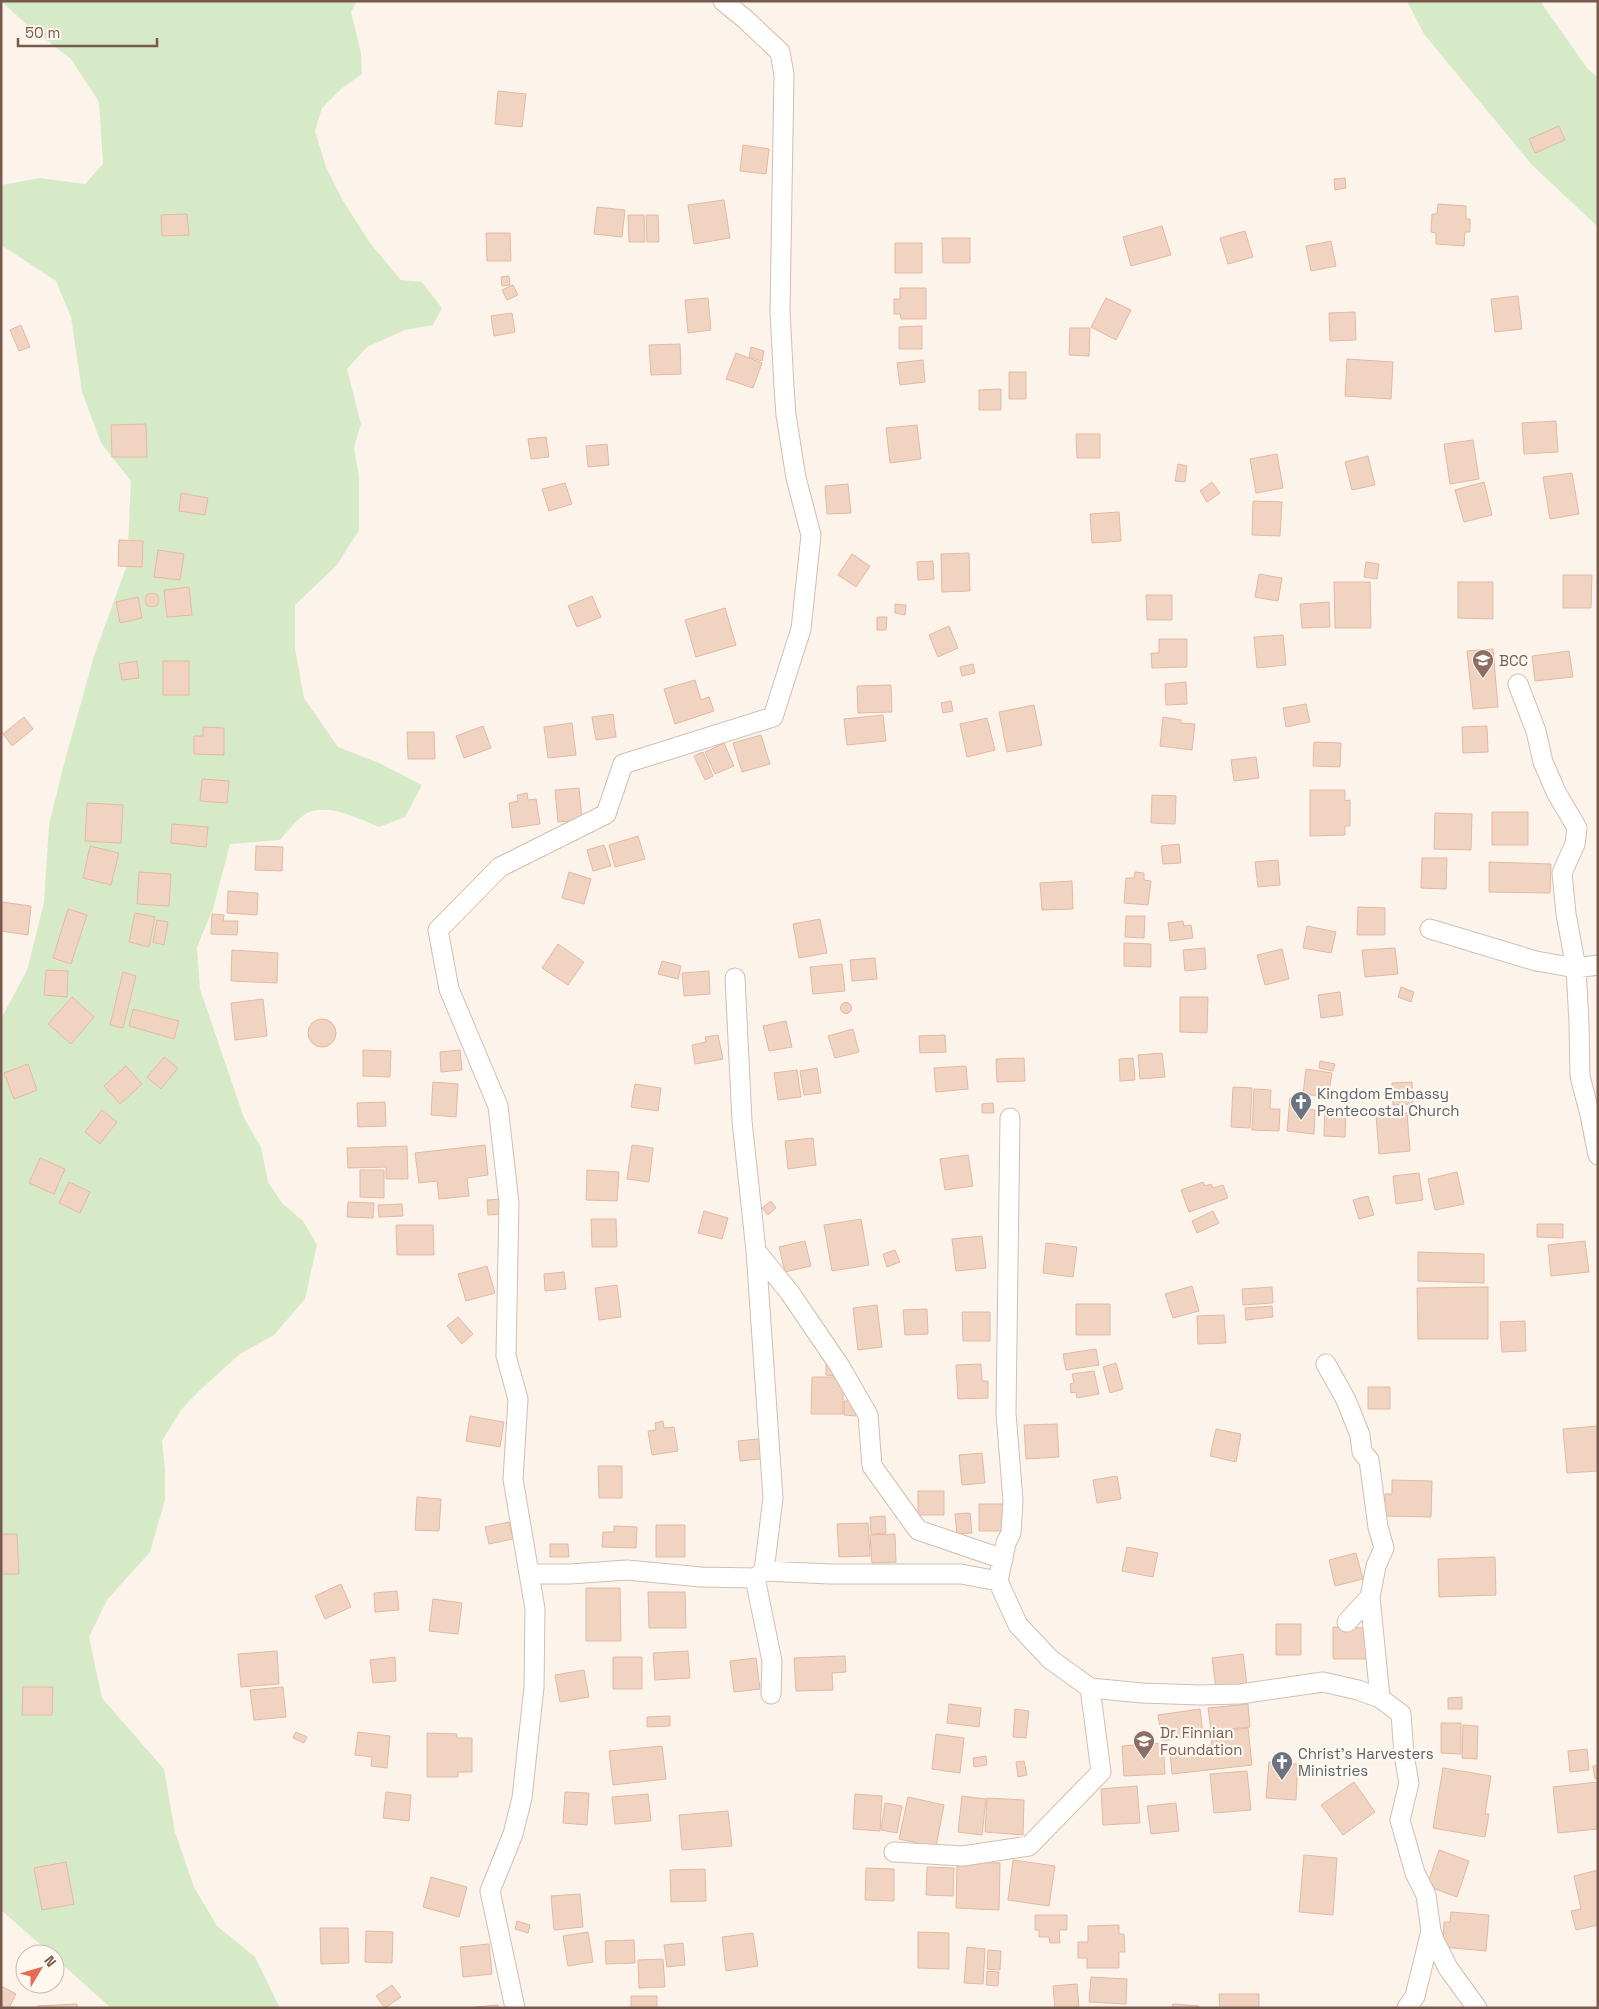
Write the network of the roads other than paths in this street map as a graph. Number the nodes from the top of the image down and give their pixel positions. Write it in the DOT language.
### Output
graph roads {
  1 [pos="723,1"];
  2 [pos="1518,684"];
  3 [pos="1430,929"];
  4 [pos="1598,965"];
  5 [pos="1576,968"];
  6 [pos="735,978"];
  7 [pos="1010,1118"];
  8 [pos="1598,1155"];
  9 [pos="756,1251"];
  10 [pos="1326,1364"];
  11 [pos="1004,1559"];
  12 [pos="529,1574"];
  13 [pos="759,1574"];
  14 [pos="998,1581"];
  15 [pos="1370,1597"];
  16 [pos="1347,1622"];
  17 [pos="1090,1688"];
  18 [pos="771,1694"];
  19 [pos="1380,1698"];
  20 [pos="894,1852"];
  21 [pos="1431,1932"];
  22 [pos="515,2008"];
  23 [pos="1407,2008"];
  24 [pos="1477,2008"];
  1 -- 12 [label="street"];
  2 -- 5 [label="street"];
  3 -- 5 [label="street"];
  4 -- 5 [label="street"];
  5 -- 8 [label="street"];
  6 -- 9 [label="street"];
  7 -- 11 [label="street"];
  9 -- 11 [label="street"];
  9 -- 13 [label="street"];
  10 -- 15 [label="street"];
  11 -- 14 [label="street"];
  12 -- 13 [label="street"];
  12 -- 22 [label="street"];
  13 -- 14 [label="street"];
  13 -- 18 [label="street"];
  14 -- 17 [label="street"];
  15 -- 16 [label="street"];
  15 -- 19 [label="street"];
  17 -- 19 [label="street"];
  17 -- 20 [label="street"];
  19 -- 21 [label="street"];
  21 -- 23 [label="street"];
  21 -- 24 [label="street"];
}
